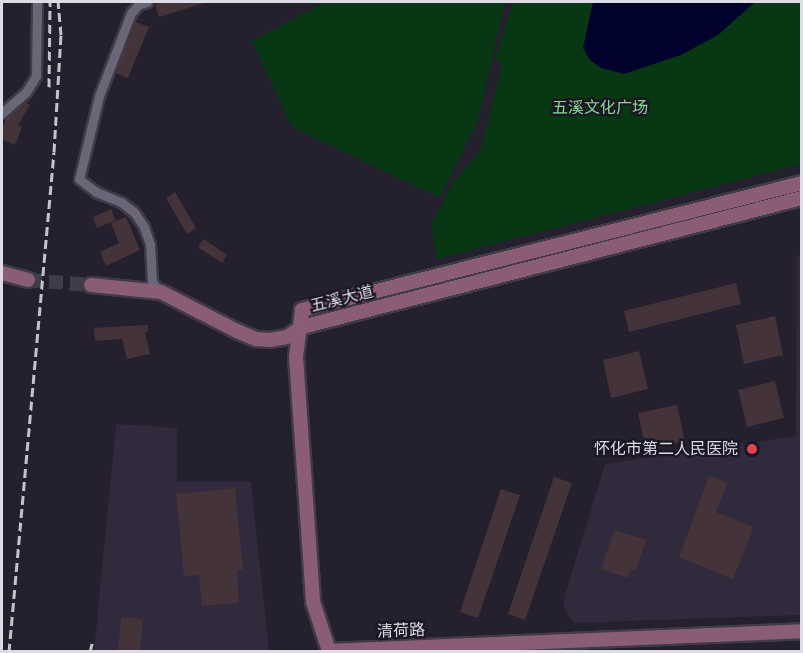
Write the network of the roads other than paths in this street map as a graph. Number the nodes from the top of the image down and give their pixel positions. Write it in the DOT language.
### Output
graph roads {
  1 [pos="37,2"];
  2 [pos="147,2"];
  3 [pos="2,113"];
  4 [pos="801,183"];
  5 [pos="801,198"];
  6 [pos="2,273"];
  7 [pos="28,280"];
  8 [pos="91,285"];
  9 [pos="161,292"];
  10 [pos="302,327"];
  11 [pos="801,631"];
  1 -- 3 [label="street"];
  2 -- 9 [label="street"];
  4 -- 10 [label="street, 五溪大道"];
  5 -- 10 [label="street, 五溪大道"];
  6 -- 7 [label="street"];
  8 -- 9 [label="street"];
  9 -- 10 [label="street"];
  10 -- 11 [label="street, 清荷路"];
}
